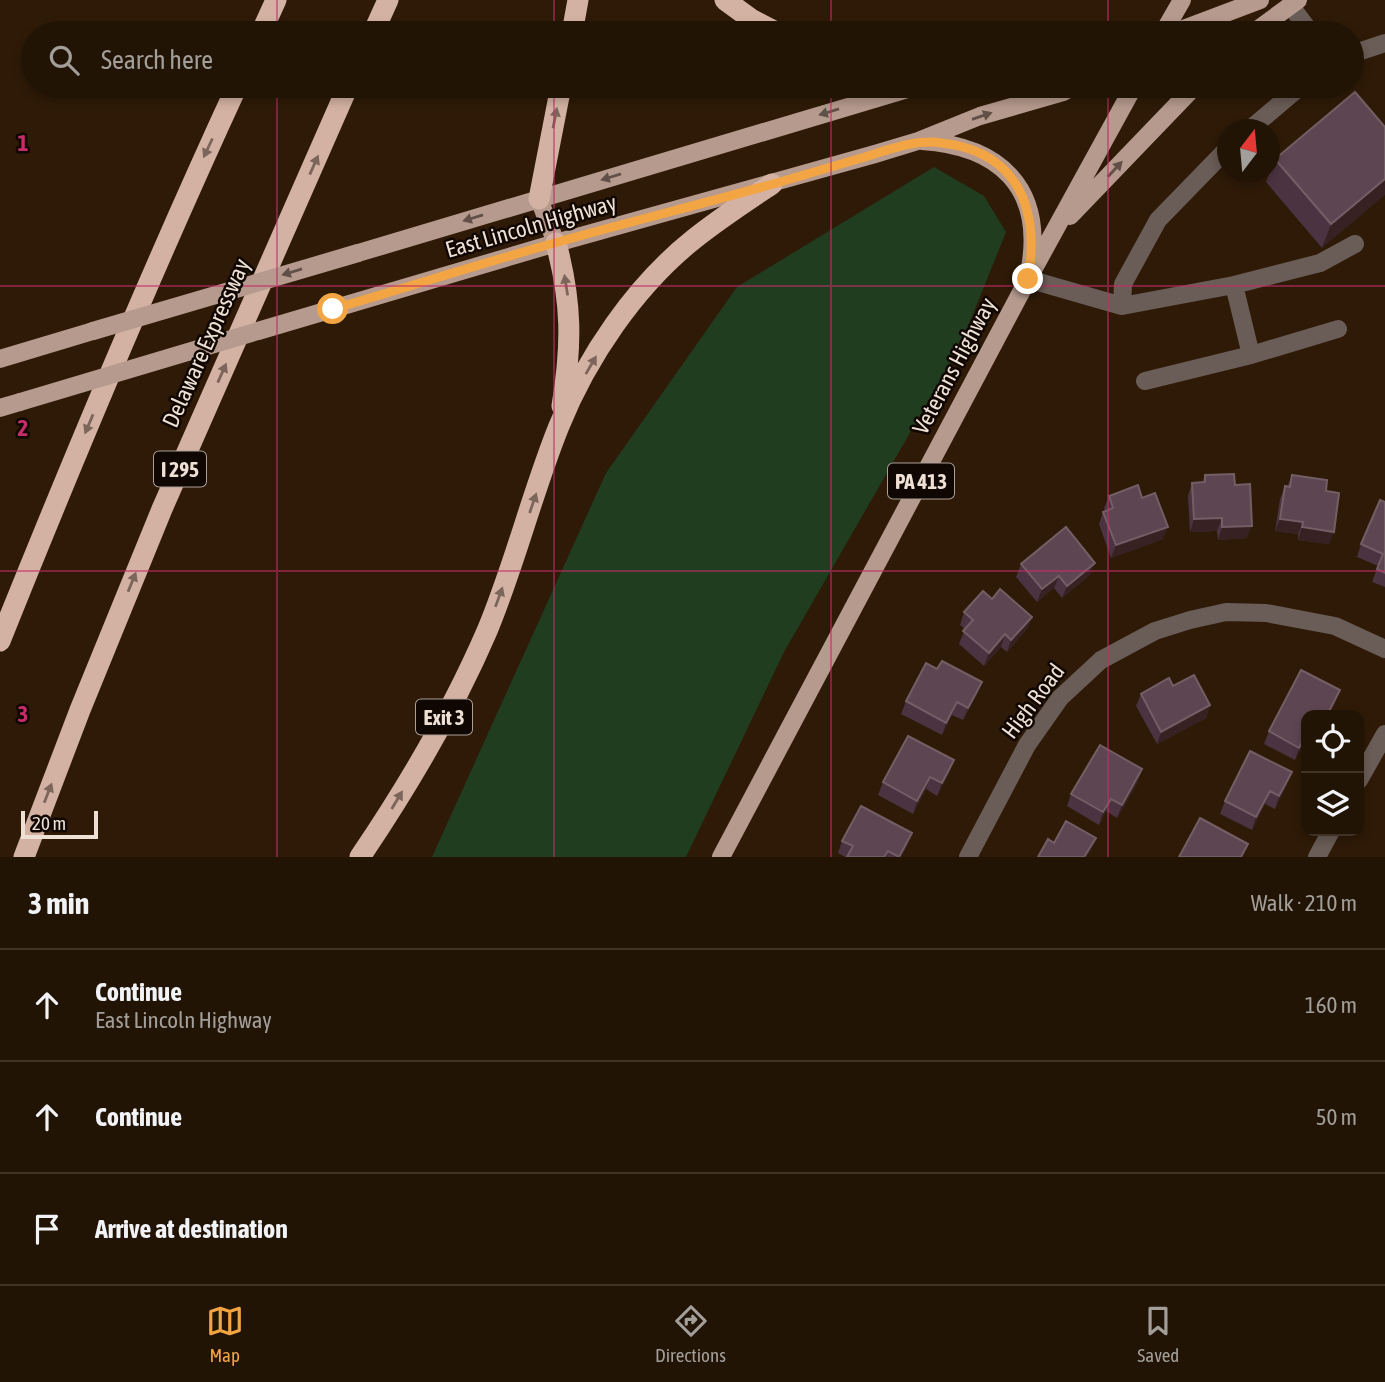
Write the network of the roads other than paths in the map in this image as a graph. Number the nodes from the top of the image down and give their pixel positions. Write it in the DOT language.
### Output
graph roads {
  1 [pos="276,0"];
  2 [pos="388,0"];
  3 [pos="578,0"];
  4 [pos="724,0"];
  5 [pos="1182,0"];
  6 [pos="1260,0"];
  7 [pos="1294,3"];
  8 [pos="266,21"];
  9 [pos="378,21"];
  10 [pos="574,21"];
  11 [pos="755,21"];
  12 [pos="1170,21"];
  13 [pos="1205,21"];
  14 [pos="1269,21"];
  15 [pos="1304,21"];
  16 [pos="1385,43"];
  17 [pos="1364,50"];
  18 [pos="231,98"];
  19 [pos="343,98"];
  20 [pos="559,98"];
  21 [pos="878,98"];
  22 [pos="1042,98"];
  23 [pos="1128,98"];
  24 [pos="1184,98"];
  25 [pos="1287,98"];
  26 [pos="1262,119"];
  27 [pos="918,141"];
  28 [pos="1217,158"];
  29 [pos="772,184"];
  30 [pos="539,199"];
  31 [pos="1051,237"];
  32 [pos="556,243"];
  33 [pos="1356,244"];
  34 [pos="1028,279"];
  35 [pos="1234,285"];
  36 [pos="1122,306"];
  37 [pos="1338,329"];
  38 [pos="1251,355"];
  39 [pos="0,359"];
  40 [pos="1145,381"];
  41 [pos="0,408"];
  42 [pos="559,425"];
  43 [pos="0,640"];
  44 [pos="1385,649"];
  45 [pos="1385,734"];
  46 [pos="1378,764"];
  47 [pos="1364,776"];
  48 [pos="1328,836"];
  49 [pos="24,857"];
  50 [pos="360,857"];
  51 [pos="721,857"];
  52 [pos="968,857"];
  53 [pos="1317,857"];
  1 -- 8 [label="highway"];
  2 -- 9 [label="highway"];
  3 -- 10 [label="highway"];
  4 -- 11 [label="highway"];
  5 -- 12 [label="main road"];
  6 -- 13 [label="main road"];
  7 -- 14 [label="main road"];
  7 -- 15 [label="street"];
  16 -- 17 [label="street"];
  18 -- 43 [label="highway, one-way"];
  49 -- 19 [label="highway, Delaware Expressway / I 295, one-way"];
  30 -- 20 [label="highway, one-way"];
  21 -- 30 [label="main road, East Lincoln Highway, one-way"];
  27 -- 22 [label="main road, East Lincoln Highway, one-way"];
  23 -- 31 [label="main road, Veterans Highway / PA 413"];
  31 -- 24 [label="main road, one-way"];
  25 -- 26 [label="street"];
  27 -- 29 [label="main road, East Lincoln Highway"];
  27 -- 34 [label="main road, PA 413"];
  28 -- 36 [label="street"];
  29 -- 32 [label="main road, East Lincoln Highway"];
  42 -- 29 [label="highway, one-way"];
  30 -- 32 [label="main road"];
  30 -- 39 [label="main road, East Lincoln Highway, one-way, bridge"];
  31 -- 34 [label="main road, Veterans Highway / PA 413"];
  32 -- 41 [label="main road, East Lincoln Highway, bridge"];
  42 -- 32 [label="highway, one-way"];
  33 -- 35 [label="street"];
  34 -- 36 [label="street"];
  34 -- 51 [label="main road, Veterans Highway / PA 413"];
  35 -- 36 [label="street"];
  35 -- 38 [label="street"];
  37 -- 38 [label="street"];
  38 -- 40 [label="street"];
  50 -- 42 [label="highway, Exit 3, one-way"];
  44 -- 52 [label="street, High Road"];
  45 -- 46 [label="street"];
  46 -- 47 [label="street"];
  48 -- 53 [label="street"];
}
